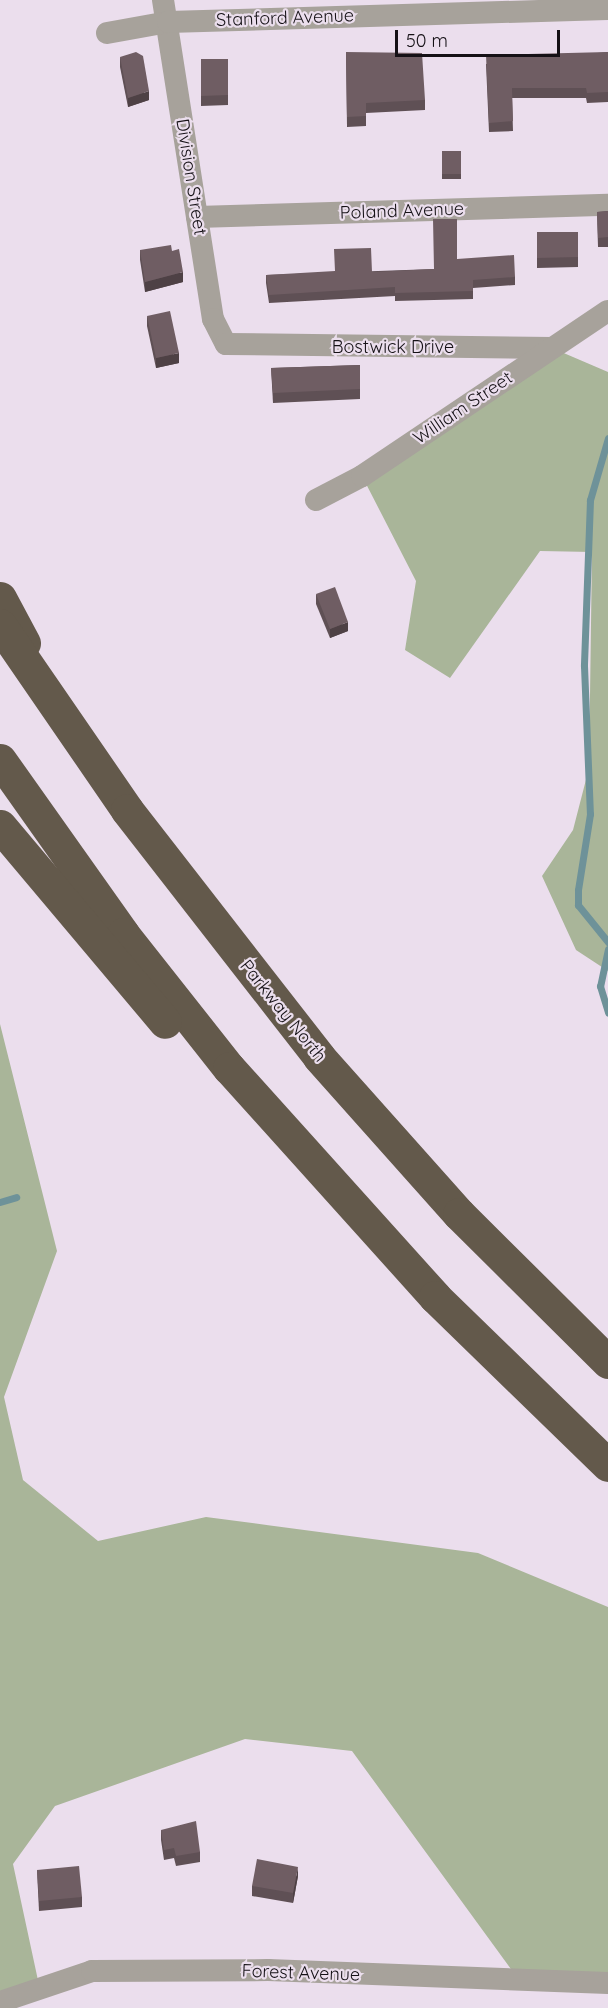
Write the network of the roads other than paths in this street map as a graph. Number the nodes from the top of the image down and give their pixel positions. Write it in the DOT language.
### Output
graph roads {
  1 [pos="163,0"];
  2 [pos="608,9"];
  3 [pos="168,22"];
  4 [pos="107,33"];
  5 [pos="608,205"];
  6 [pos="197,217"];
  7 [pos="608,311"];
  8 [pos="234,347"];
  9 [pos="552,348"];
  10 [pos="316,500"];
  11 [pos="0,598"];
  12 [pos="0,625"];
  13 [pos="68,727"];
  14 [pos="0,760"];
  15 [pos="0,826"];
  16 [pos="500,1360"];
  17 [pos="608,1362"];
  18 [pos="608,1465"];
  19 [pos="608,1983"];
  20 [pos="0,2002"];
  1 -- 3 [label="street, Division Street"];
  2 -- 3 [label="street, Stanford Avenue"];
  3 -- 4 [label="street, Stanford Avenue"];
  3 -- 6 [label="street, Division Street"];
  5 -- 6 [label="street, Poland Avenue"];
  6 -- 8 [label="street, Division Street"];
  7 -- 9 [label="street, William Street"];
  8 -- 9 [label="street, Bostwick Drive"];
  9 -- 10 [label="street, William Street"];
  11 -- 13 [label="highway"];
  12 -- 13 [label="highway, Parkway North"];
  13 -- 17 [label="highway, Parkway North"];
  14 -- 16 [label="highway"];
  15 -- 16 [label="highway"];
  16 -- 18 [label="highway"];
  19 -- 20 [label="street, Forest Avenue"];
}
